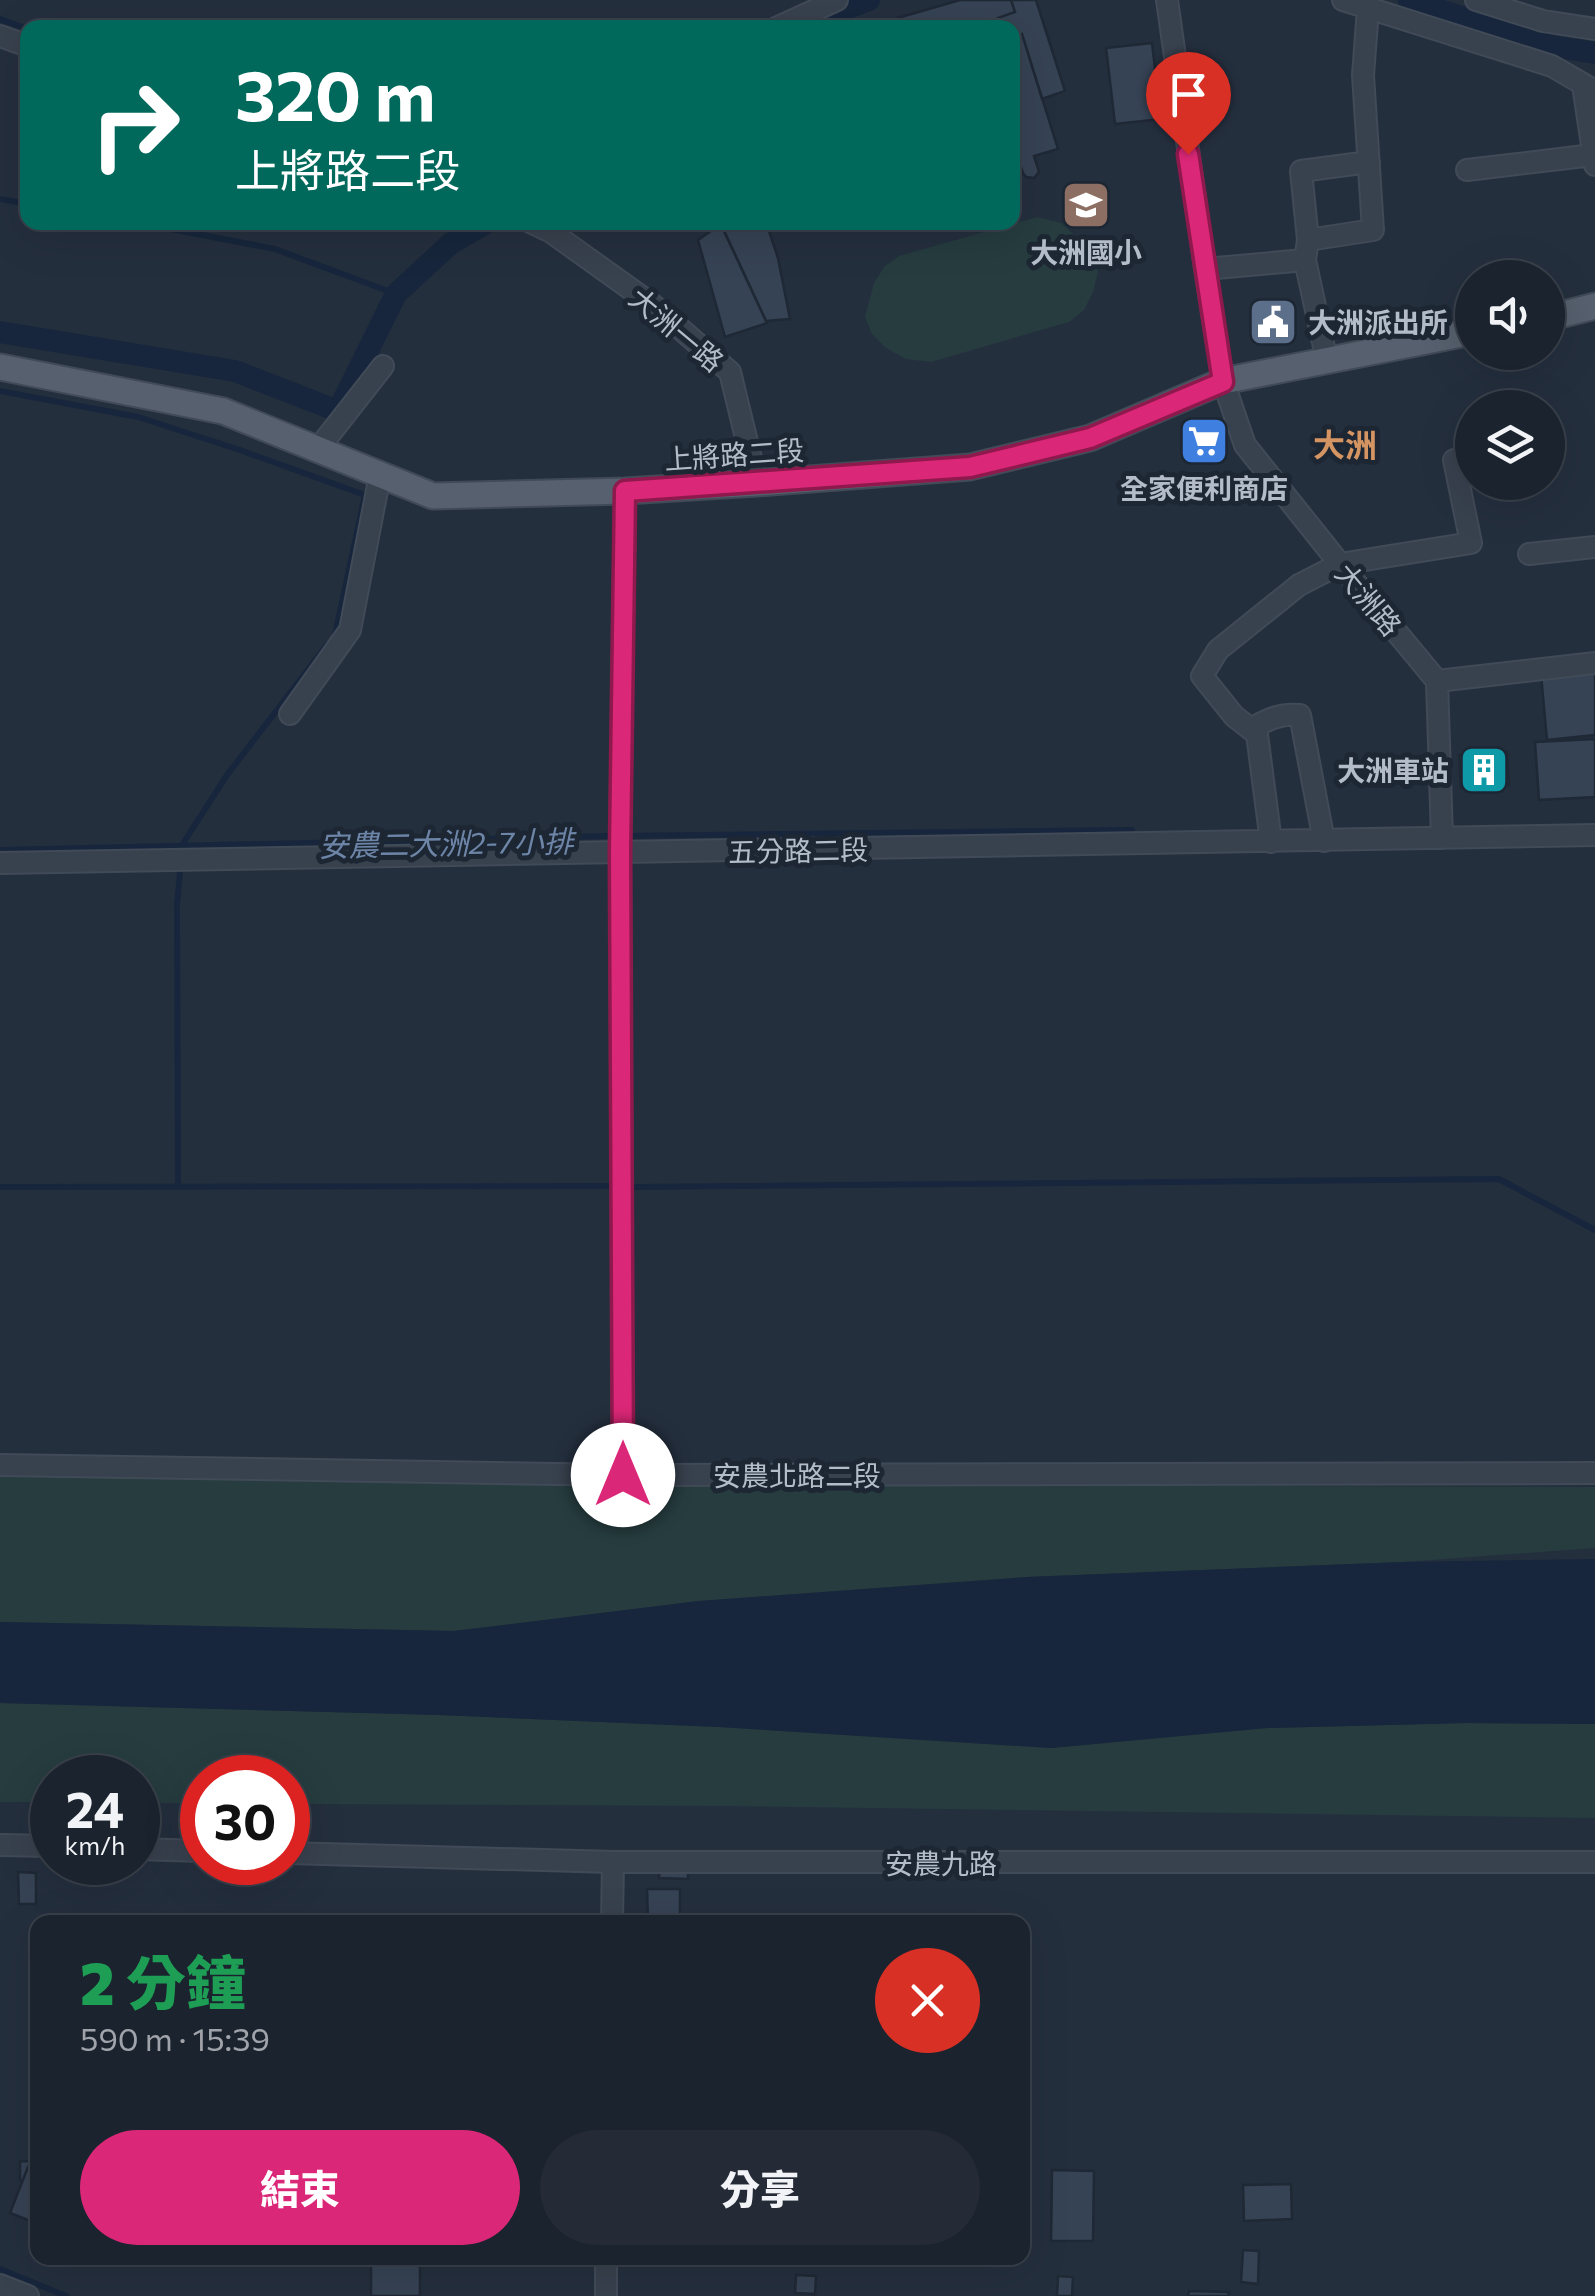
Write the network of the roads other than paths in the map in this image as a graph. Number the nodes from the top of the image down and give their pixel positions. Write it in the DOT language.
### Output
graph roads {
  1 [pos="837,0"];
  2 [pos="1167,0"];
  3 [pos="1343,0"];
  4 [pos="1476,0"];
  5 [pos="1368,8"];
  6 [pos="791,20"];
  7 [pos="1595,29"];
  8 [pos="1589,88"];
  9 [pos="1594,160"];
  10 [pos="1369,162"];
  11 [pos="1466,170"];
  12 [pos="547,230"];
  13 [pos="1306,250"];
  14 [pos="1204,269"];
  15 [pos="1595,306"];
  16 [pos="1565,314"];
  17 [pos="1455,335"];
  18 [pos="1327,361"];
  19 [pos="384,366"];
  20 [pos="0,367"];
  21 [pos="1223,382"];
  22 [pos="318,449"];
  23 [pos="1454,460"];
  24 [pos="380,475"];
  25 [pos="757,484"];
  26 [pos="625,491"];
  27 [pos="1595,547"];
  28 [pos="1529,554"];
  29 [pos="1340,564"];
  30 [pos="1595,663"];
  31 [pos="1437,681"];
  32 [pos="290,714"];
  33 [pos="1250,729"];
  34 [pos="1595,836"];
  35 [pos="1442,838"];
  36 [pos="1324,840"];
  37 [pos="1271,842"];
  38 [pos="620,853"];
  39 [pos="0,863"];
  40 [pos="0,1465"];
  41 [pos="1595,1473"];
  42 [pos="623,1475"];
  43 [pos="0,1844"];
  44 [pos="30,1845"];
  45 [pos="310,1854"];
  46 [pos="613,1862"];
  47 [pos="1595,1862"];
  48 [pos="612,1915"];
  49 [pos="606,2265"];
  50 [pos="0,2284"];
  51 [pos="28,2296"];
  52 [pos="606,2296"];
  1 -- 6 [label="street"];
  2 -- 14 [label="street, 大洲路"];
  3 -- 5 [label="street"];
  4 -- 7 [label="street"];
  5 -- 8 [label="street"];
  5 -- 10 [label="street"];
  8 -- 9 [label="street"];
  9 -- 11 [label="street"];
  10 -- 13 [label="street"];
  10 -- 13 [label="street"];
  12 -- 25 [label="street, 大洲一路"];
  13 -- 14 [label="street"];
  13 -- 18 [label="street"];
  14 -- 21 [label="street, 大洲路"];
  15 -- 16 [label="main road"];
  17 -- 18 [label="main road, 上將路二段"];
  18 -- 21 [label="main road, 上將路二段"];
  19 -- 22 [label="street"];
  20 -- 22 [label="main road, 上將路二段"];
  21 -- 25 [label="main road, 上將路二段"];
  21 -- 29 [label="street, 大洲路"];
  22 -- 24 [label="main road, 上將路二段"];
  23 -- 29 [label="street"];
  24 -- 26 [label="main road, 上將路二段"];
  24 -- 32 [label="street"];
  25 -- 26 [label="main road, 上將路二段"];
  26 -- 38 [label="street"];
  27 -- 28 [label="street"];
  29 -- 31 [label="street, 大洲路"];
  29 -- 33 [label="street"];
  30 -- 31 [label="street"];
  31 -- 35 [label="street"];
  33 -- 36 [label="street"];
  33 -- 37 [label="street"];
  34 -- 35 [label="street, 五分路二段"];
  35 -- 36 [label="street, 五分路二段"];
  36 -- 37 [label="street, 五分路二段"];
  37 -- 38 [label="street, 五分路二段"];
  38 -- 39 [label="street, 五分路二段"];
  38 -- 42 [label="street"];
  40 -- 42 [label="street, 安農北路二段"];
  41 -- 42 [label="street, 安農北路二段"];
  43 -- 44 [label="street"];
  45 -- 46 [label="street, 安農九路"];
  46 -- 47 [label="street, 安農九路"];
  46 -- 48 [label="street"];
  49 -- 52 [label="street"];
  50 -- 51 [label="street"];
}
